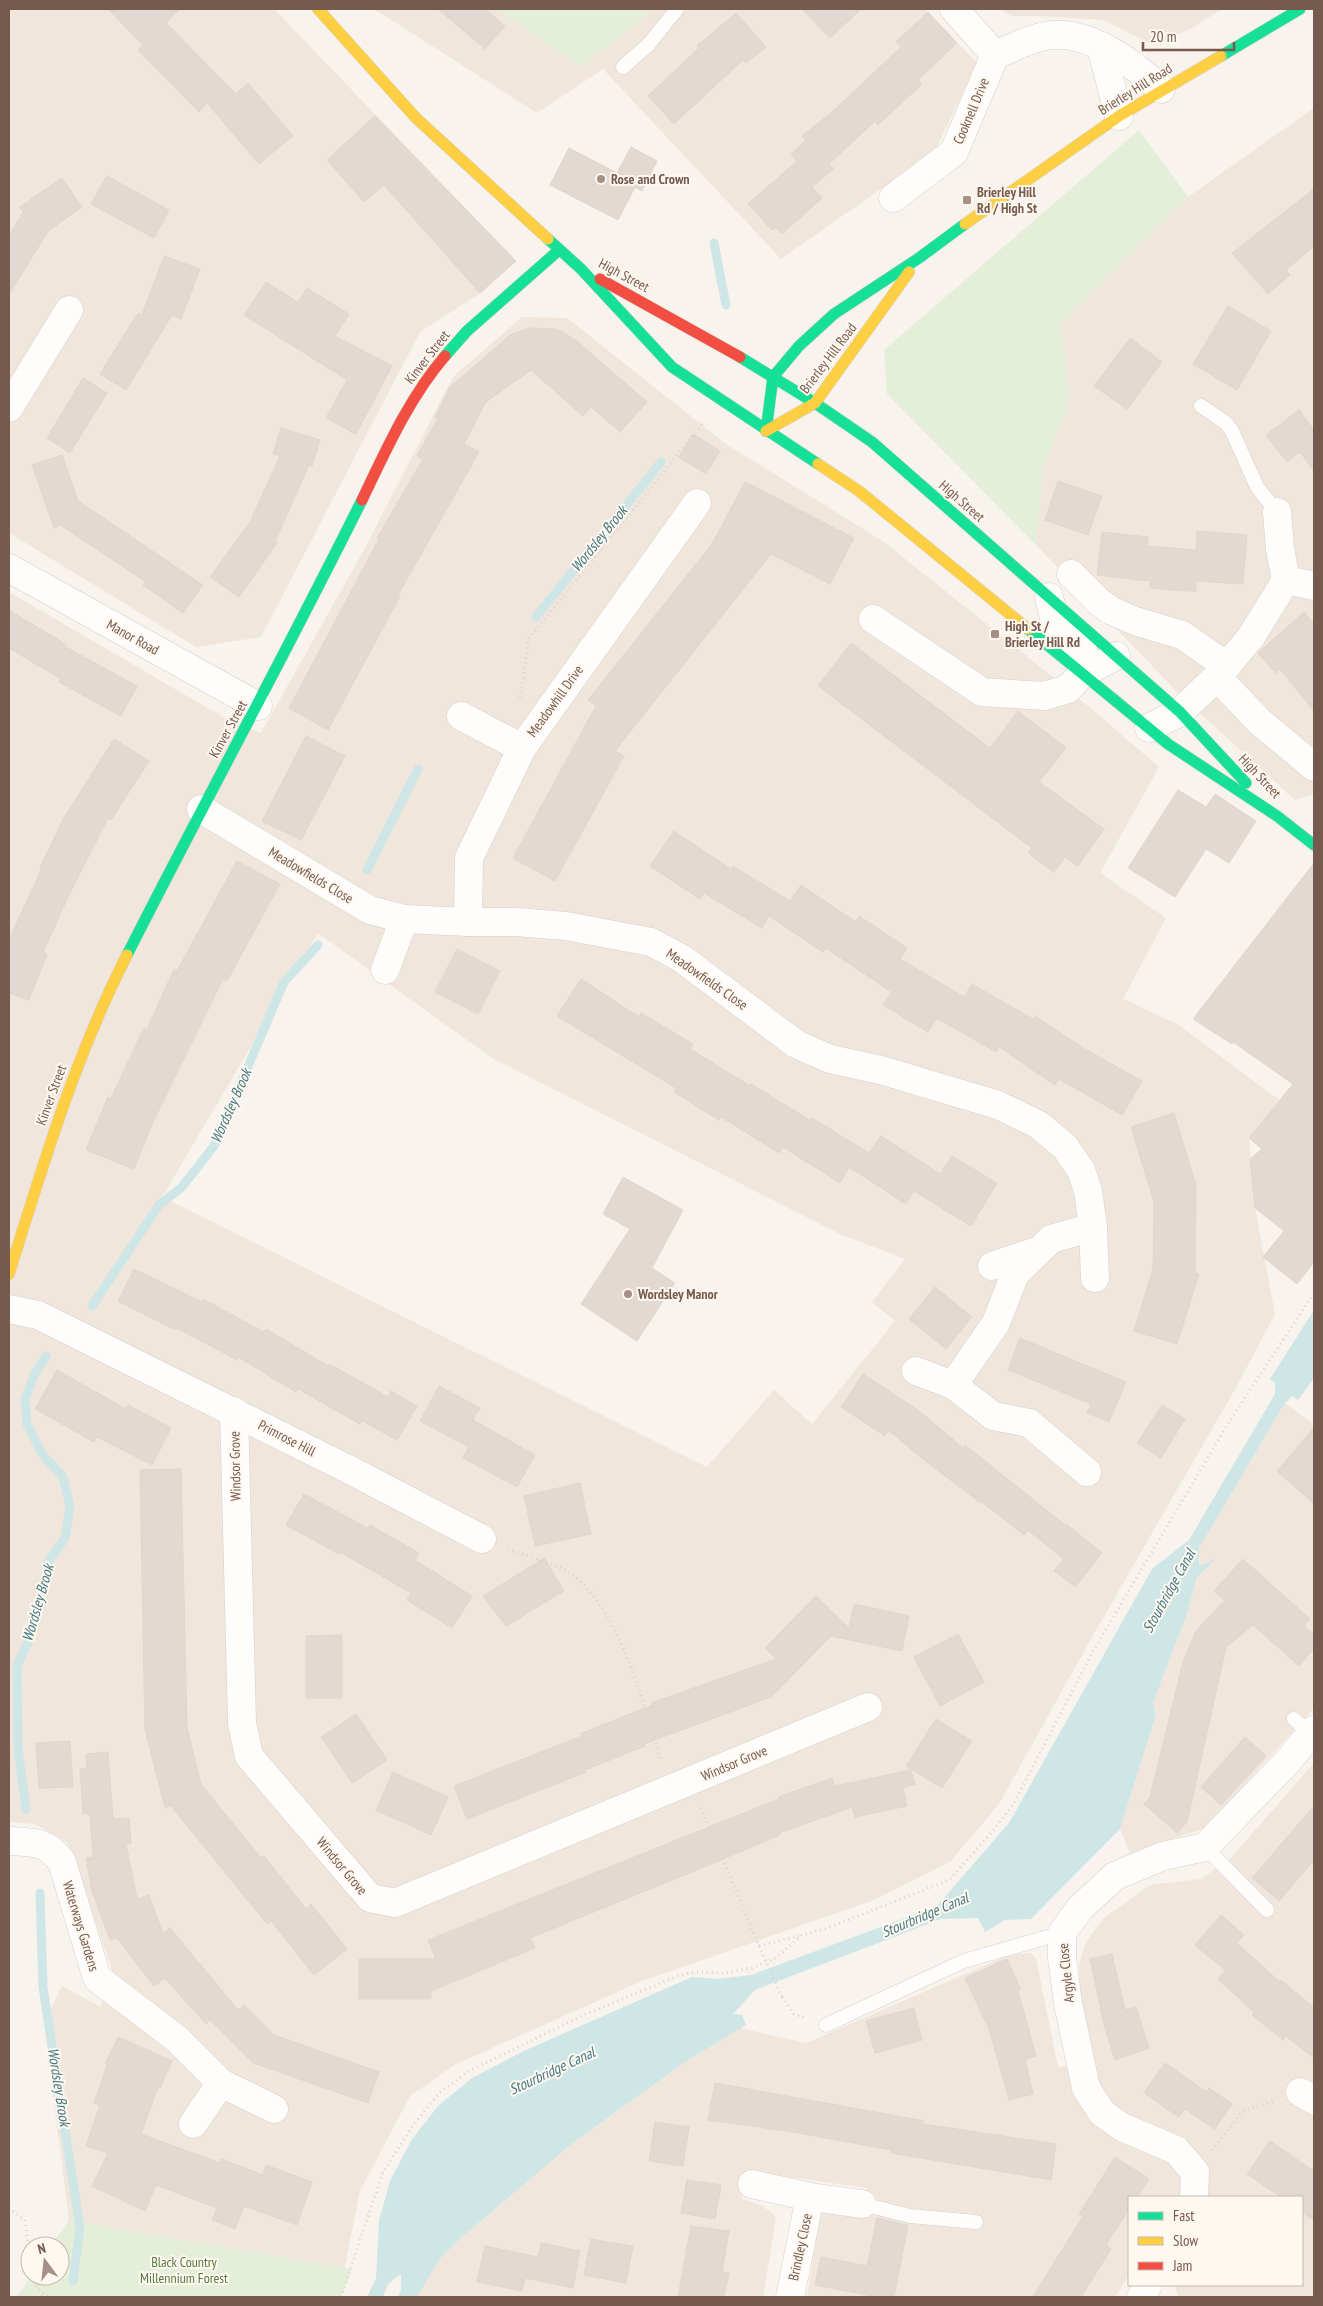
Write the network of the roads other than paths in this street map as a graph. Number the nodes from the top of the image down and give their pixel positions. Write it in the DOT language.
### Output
graph roads {
  1 [pos="318,9"];
  2 [pos="677,9"];
  3 [pos="954,9"];
  4 [pos="1300,9"];
  5 [pos="1101,47"];
  6 [pos="995,55"];
  7 [pos="624,67"];
  8 [pos="1161,89"];
  9 [pos="1119,116"];
  10 [pos="893,198"];
  11 [pos="559,250"];
  12 [pos="919,258"];
  13 [pos="581,269"];
  14 [pos="69,310"];
  15 [pos="773,377"];
  16 [pos="815,403"];
  17 [pos="1201,406"];
  18 [pos="9,408"];
  19 [pos="766,431"];
  20 [pos="697,503"];
  21 [pos="1277,512"];
  22 [pos="9,568"];
  23 [pos="1071,574"];
  24 [pos="1286,580"];
  25 [pos="1314,586"];
  26 [pos="1049,597"];
  27 [pos="873,619"];
  28 [pos="1116,656"];
  29 [pos="1222,671"];
  30 [pos="1082,674"];
  31 [pos="258,706"];
  32 [pos="1180,712"];
  33 [pos="461,716"];
  34 [pos="1149,728"];
  35 [pos="517,745"];
  36 [pos="1200,765"];
  37 [pos="1314,767"];
  38 [pos="201,809"];
  39 [pos="1277,816"];
  40 [pos="1312,841"];
  41 [pos="404,919"];
  42 [pos="468,922"];
  43 [pos="385,970"];
  44 [pos="1093,1227"];
  45 [pos="1040,1250"];
  46 [pos="992,1266"];
  47 [pos="9,1274"];
  48 [pos="1095,1278"];
  49 [pos="9,1309"];
  50 [pos="916,1371"];
  51 [pos="953,1385"];
  52 [pos="234,1412"];
  53 [pos="1086,1472"];
  54 [pos="482,1538"];
  55 [pos="868,1707"];
  56 [pos="1306,1728"];
  57 [pos="9,1841"];
  58 [pos="1205,1847"];
  59 [pos="1267,1910"];
  60 [pos="1062,1933"];
  61 [pos="826,2025"];
  62 [pos="221,2083"];
  63 [pos="274,2109"];
  64 [pos="193,2124"];
  65 [pos="752,2184"];
  66 [pos="1194,2184"];
  67 [pos="810,2197"];
  68 [pos="862,2204"];
  69 [pos="976,2222"];
  70 [pos="1147,2286"];
  71 [pos="790,2297"];
  72 [pos="1140,2297"];
  1 -- 11 [label="main road, High Street"];
  2 -- 7 [label="lane"];
  3 -- 6 [label="street"];
  4 -- 8 [label="main road, Brierley Hill Road"];
  5 -- 6 [label="street"];
  5 -- 8 [label="street"];
  5 -- 9 [label="street"];
  6 -- 10 [label="street, Cooknell Drive"];
  8 -- 9 [label="main road, Brierley Hill Road"];
  9 -- 12 [label="main road, Brierley Hill Road"];
  11 -- 13 [label="main road, High Street"];
  11 -- 31 [label="main road, Kinver Street"];
  12 -- 15 [label="main road, Brierley Hill Road"];
  12 -- 16 [label="main road, Brierley Hill Road"];
  13 -- 15 [label="main road, High Street"];
  13 -- 19 [label="main road, High Street"];
  14 -- 18 [label="street"];
  15 -- 16 [label="main road, High Street"];
  15 -- 19 [label="main road"];
  16 -- 19 [label="main road, Brierley Hill Road"];
  16 -- 26 [label="main road, High Street"];
  17 -- 21 [label="lane"];
  19 -- 30 [label="main road, High Street"];
  20 -- 35 [label="street, Meadowhill Drive"];
  21 -- 24 [label="street"];
  22 -- 31 [label="street, Manor Road"];
  23 -- 29 [label="street"];
  24 -- 25 [label="street"];
  24 -- 29 [label="street"];
  26 -- 28 [label="main road, High Street"];
  26 -- 30 [label="street"];
  27 -- 30 [label="street"];
  28 -- 30 [label="street"];
  28 -- 32 [label="main road, High Street"];
  29 -- 32 [label="street"];
  29 -- 37 [label="street"];
  30 -- 34 [label="main road, High Street"];
  31 -- 38 [label="main road, Kinver Street"];
  32 -- 34 [label="street"];
  32 -- 36 [label="street"];
  32 -- 39 [label="main road, High Street"];
  33 -- 35 [label="street"];
  34 -- 36 [label="main road, High Street"];
  35 -- 42 [label="street, Meadowhill Drive"];
  36 -- 39 [label="main road, High Street"];
  38 -- 41 [label="street, Meadowfields Close"];
  38 -- 47 [label="main road, Kinver Street"];
  39 -- 40 [label="main road, High Street"];
  41 -- 42 [label="street, Meadowfields Close"];
  41 -- 43 [label="street"];
  42 -- 44 [label="street, Meadowfields Close"];
  44 -- 45 [label="street"];
  44 -- 48 [label="street, Meadowfields Close"];
  45 -- 46 [label="street"];
  45 -- 51 [label="street"];
  49 -- 52 [label="street, Primrose Hill"];
  50 -- 51 [label="street"];
  51 -- 53 [label="street"];
  52 -- 54 [label="street, Primrose Hill"];
  52 -- 55 [label="street, Windsor Grove"];
  56 -- 58 [label="street"];
  57 -- 62 [label="street, Waterways Gardens"];
  58 -- 59 [label="lane"];
  58 -- 60 [label="street, Argyle Close"];
  60 -- 61 [label="lane"];
  60 -- 66 [label="street, Argyle Close"];
  62 -- 63 [label="street, Waterways Gardens"];
  62 -- 64 [label="street"];
  65 -- 67 [label="street, Brindley Close"];
  67 -- 68 [label="street, Brindley Close"];
  67 -- 71 [label="street, Brindley Close"];
  68 -- 69 [label="lane"];
  70 -- 72 [label="street"];
}
